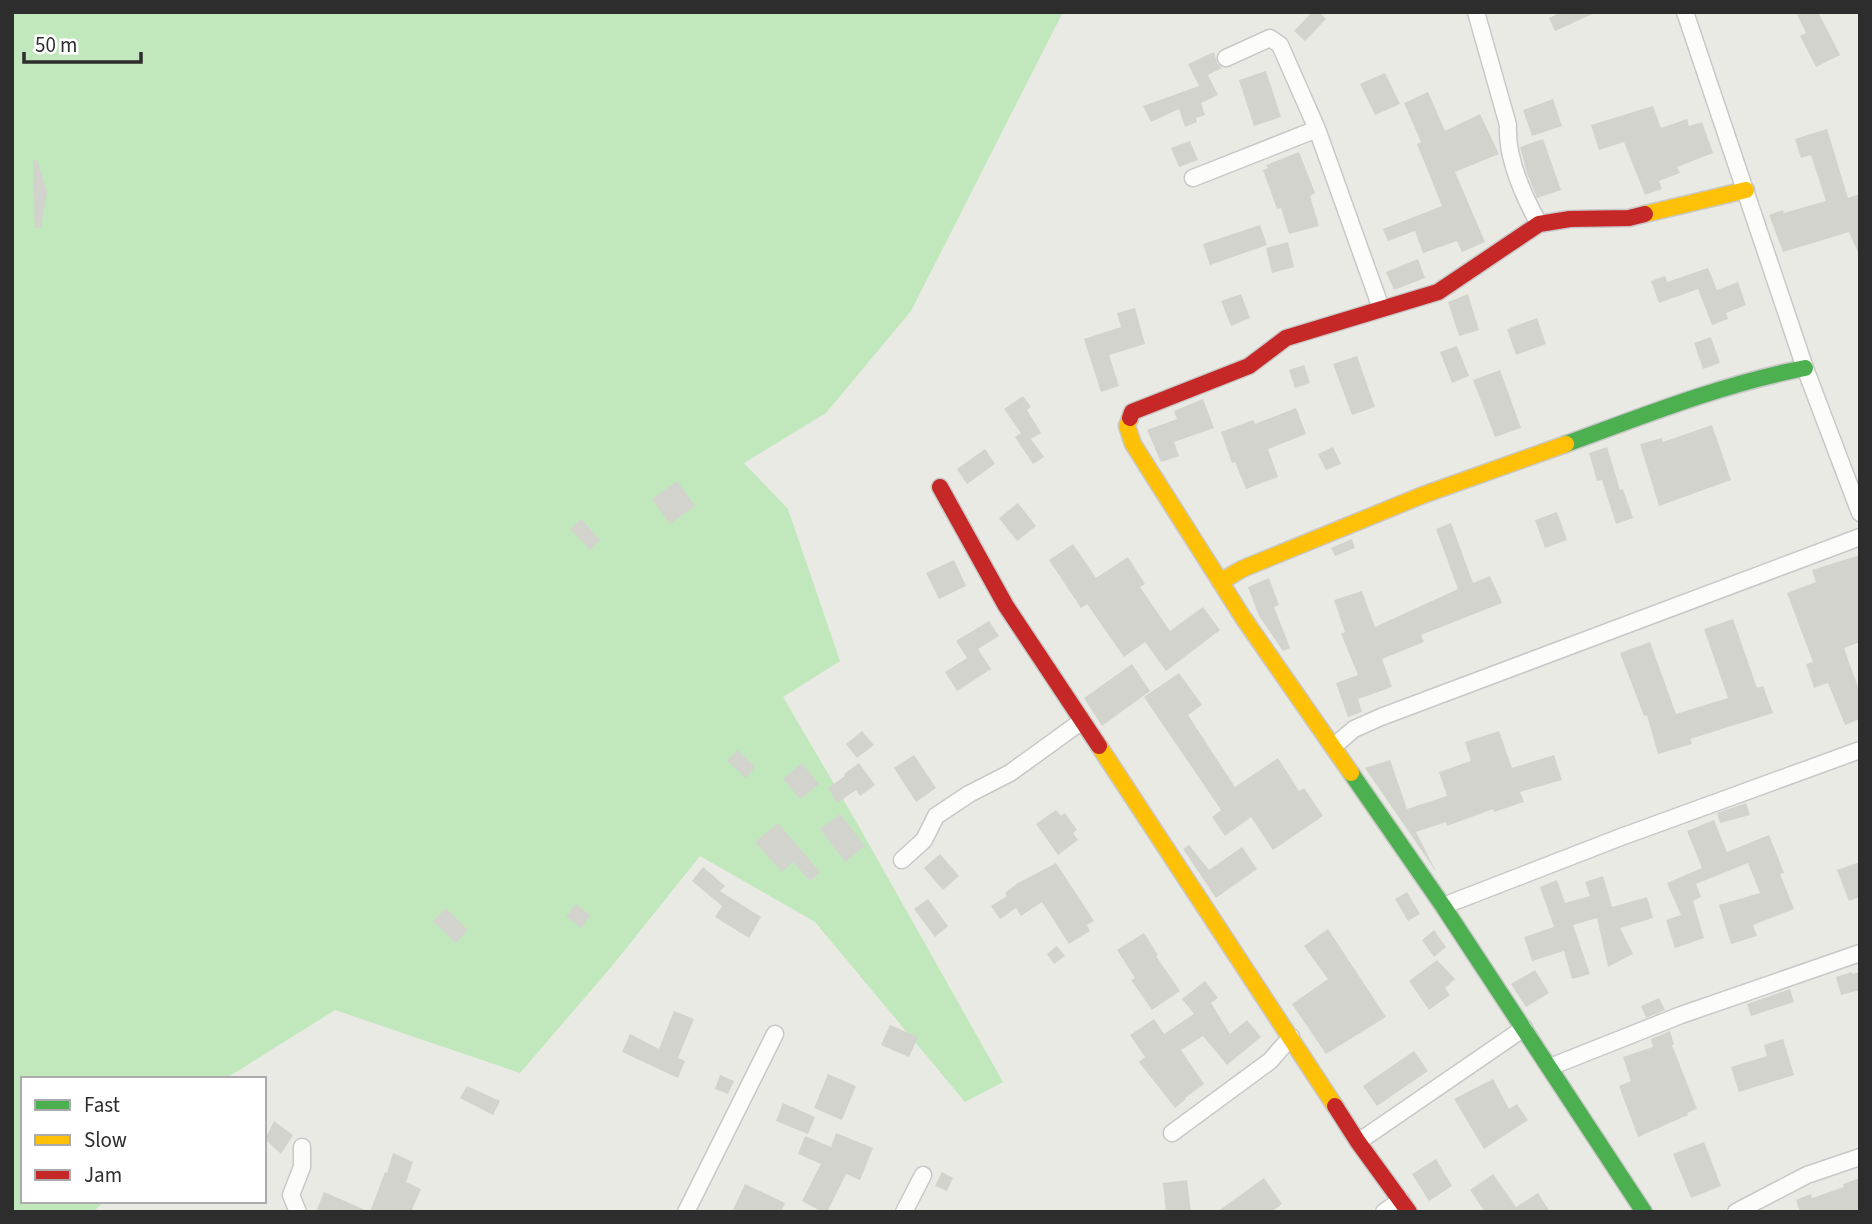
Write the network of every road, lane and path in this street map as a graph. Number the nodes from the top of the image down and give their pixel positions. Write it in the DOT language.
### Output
graph roads {
  1 [pos="1476,12"];
  2 [pos="1685,12"];
  3 [pos="1226,58"];
  4 [pos="1317,129"];
  5 [pos="1193,178"];
  6 [pos="1746,190"];
  7 [pos="1539,224"];
  8 [pos="1381,308"];
  9 [pos="1805,368"];
  10 [pos="940,487"];
  11 [pos="1860,513"];
  12 [pos="1860,537"];
  13 [pos="1220,582"];
  14 [pos="1082,721"];
  15 [pos="1334,746"];
  16 [pos="1860,750"];
  17 [pos="902,860"];
  18 [pos="1443,906"];
  19 [pos="1860,953"];
  20 [pos="1524,1028"];
  21 [pos="775,1034"];
  22 [pos="1291,1037"];
  23 [pos="1550,1067"];
  24 [pos="1172,1133"];
  25 [pos="1358,1142"];
  26 [pos="302,1147"];
  27 [pos="1860,1157"];
  28 [pos="923,1175"];
  29 [pos="1405,1206"];
  30 [pos="298,1212"];
  31 [pos="686,1212"];
  32 [pos="904,1212"];
  33 [pos="1384,1212"];
  34 [pos="1644,1212"];
  35 [pos="1735,1212"];
  1 -- 7 [label="street"];
  2 -- 6 [label="street"];
  3 -- 4 [label="street"];
  4 -- 5 [label="street"];
  4 -- 8 [label="street"];
  6 -- 7 [label="street"];
  6 -- 9 [label="street"];
  7 -- 8 [label="street"];
  8 -- 13 [label="street"];
  9 -- 11 [label="street"];
  9 -- 13 [label="street"];
  10 -- 14 [label="street"];
  12 -- 15 [label="street"];
  13 -- 15 [label="street"];
  14 -- 17 [label="street"];
  14 -- 22 [label="street"];
  15 -- 18 [label="street"];
  16 -- 18 [label="street"];
  18 -- 20 [label="street"];
  19 -- 23 [label="street"];
  20 -- 23 [label="street"];
  20 -- 25 [label="street"];
  21 -- 31 [label="street"];
  22 -- 24 [label="street"];
  22 -- 25 [label="street"];
  23 -- 34 [label="street"];
  25 -- 29 [label="street"];
  26 -- 30 [label="street"];
  27 -- 35 [label="street"];
  28 -- 32 [label="street"];
  29 -- 33 [label="street"];
}
